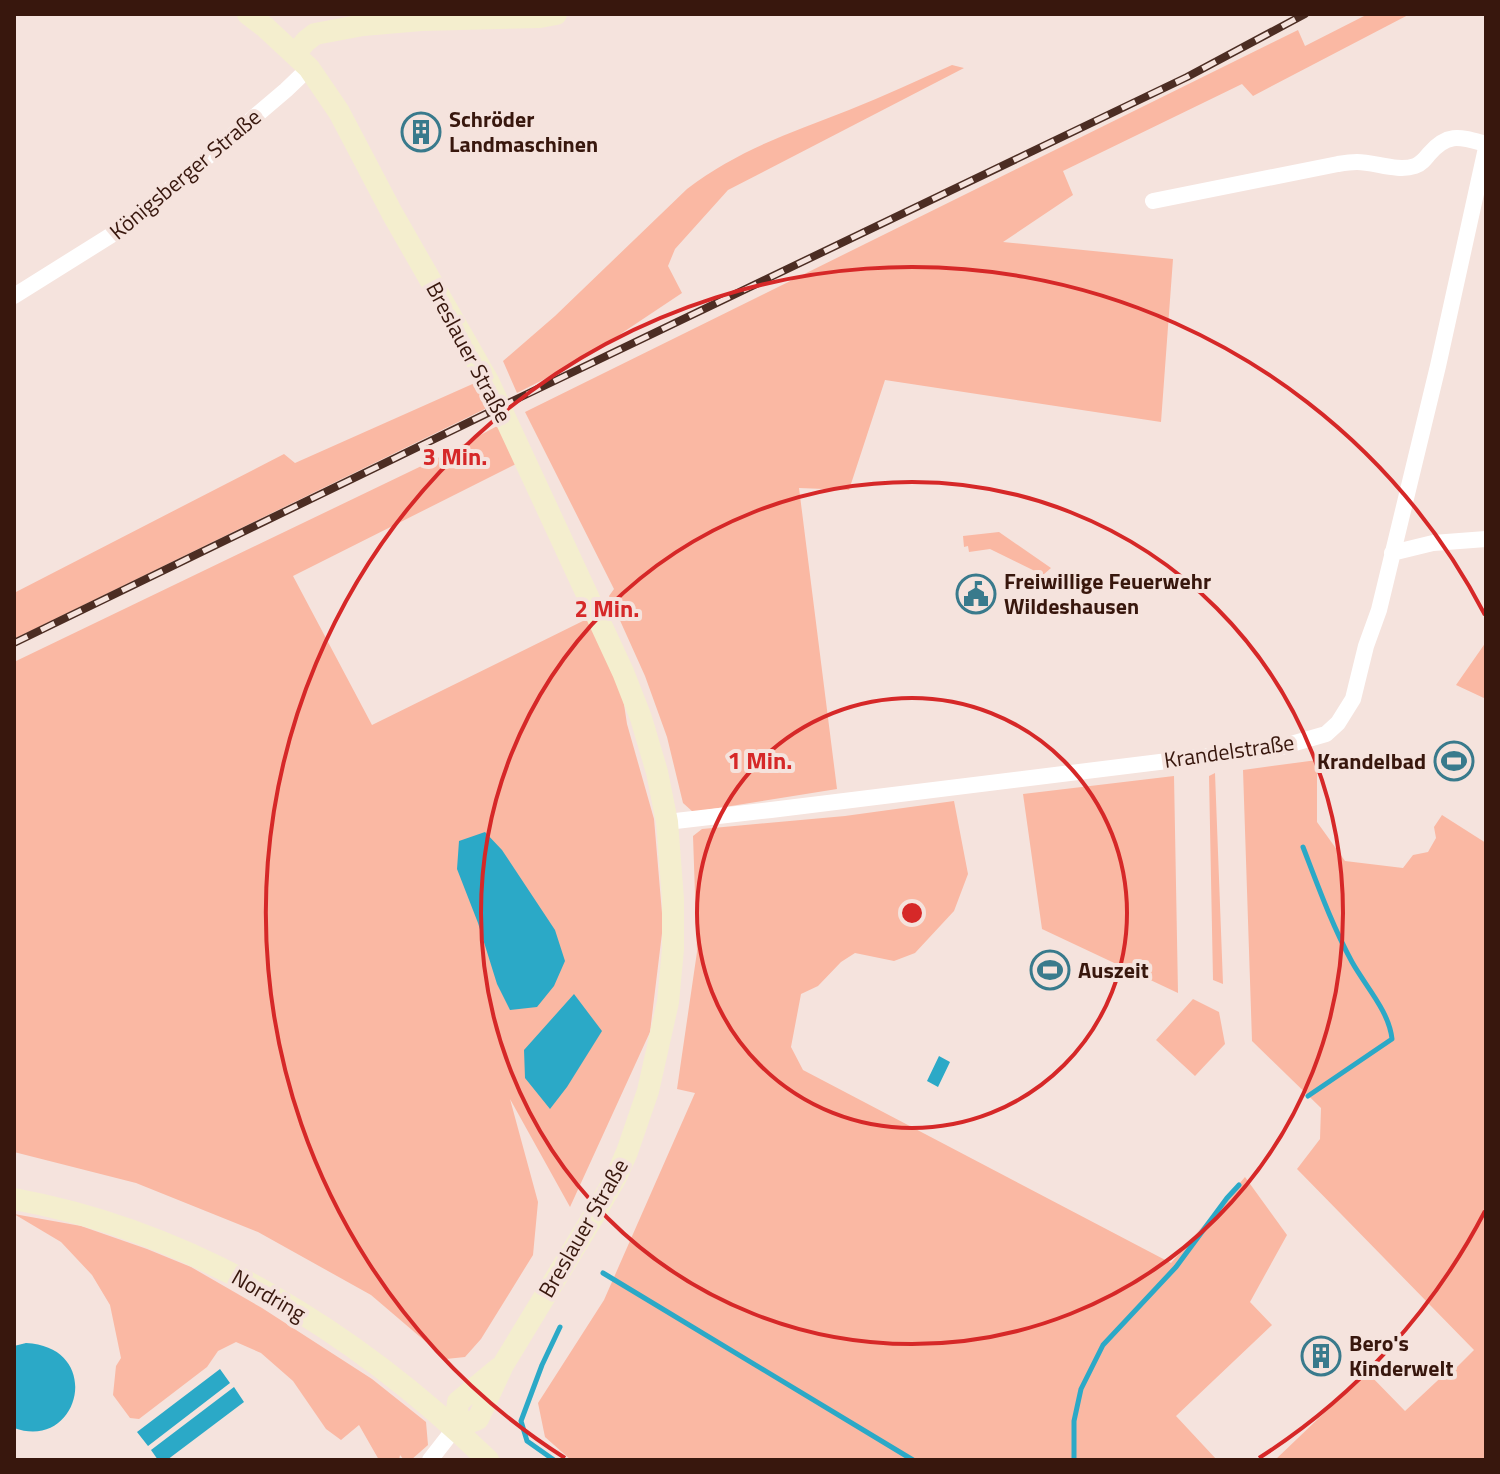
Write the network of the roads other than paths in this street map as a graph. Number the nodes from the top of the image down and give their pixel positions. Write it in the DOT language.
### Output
graph roads {
  1 [pos="248,14"];
  2 [pos="556,14"];
  3 [pos="302,61"];
  4 [pos="1486,146"];
  5 [pos="1153,201"];
  6 [pos="14,296"];
  7 [pos="1486,539"];
  8 [pos="1392,553"];
  9 [pos="667,822"];
  10 [pos="14,1199"];
  11 [pos="455,1428"];
  12 [pos="430,1460"];
  13 [pos="488,1460"];
  1 -- 3 [label="street, Breslauer Straße"];
  2 -- 3 [label="street"];
  3 -- 6 [label="street, Königsberger Straße"];
  3 -- 9 [label="street, Breslauer Straße"];
  4 -- 5 [label="street, Krandelstraße"];
  4 -- 8 [label="street, Krandelstraße"];
  7 -- 8 [label="street"];
  8 -- 9 [label="street, Krandelstraße"];
  9 -- 11 [label="street, Breslauer Straße"];
  10 -- 11 [label="street, Nordring"];
  11 -- 12 [label="street"];
  11 -- 13 [label="street, Nordring"];
}
